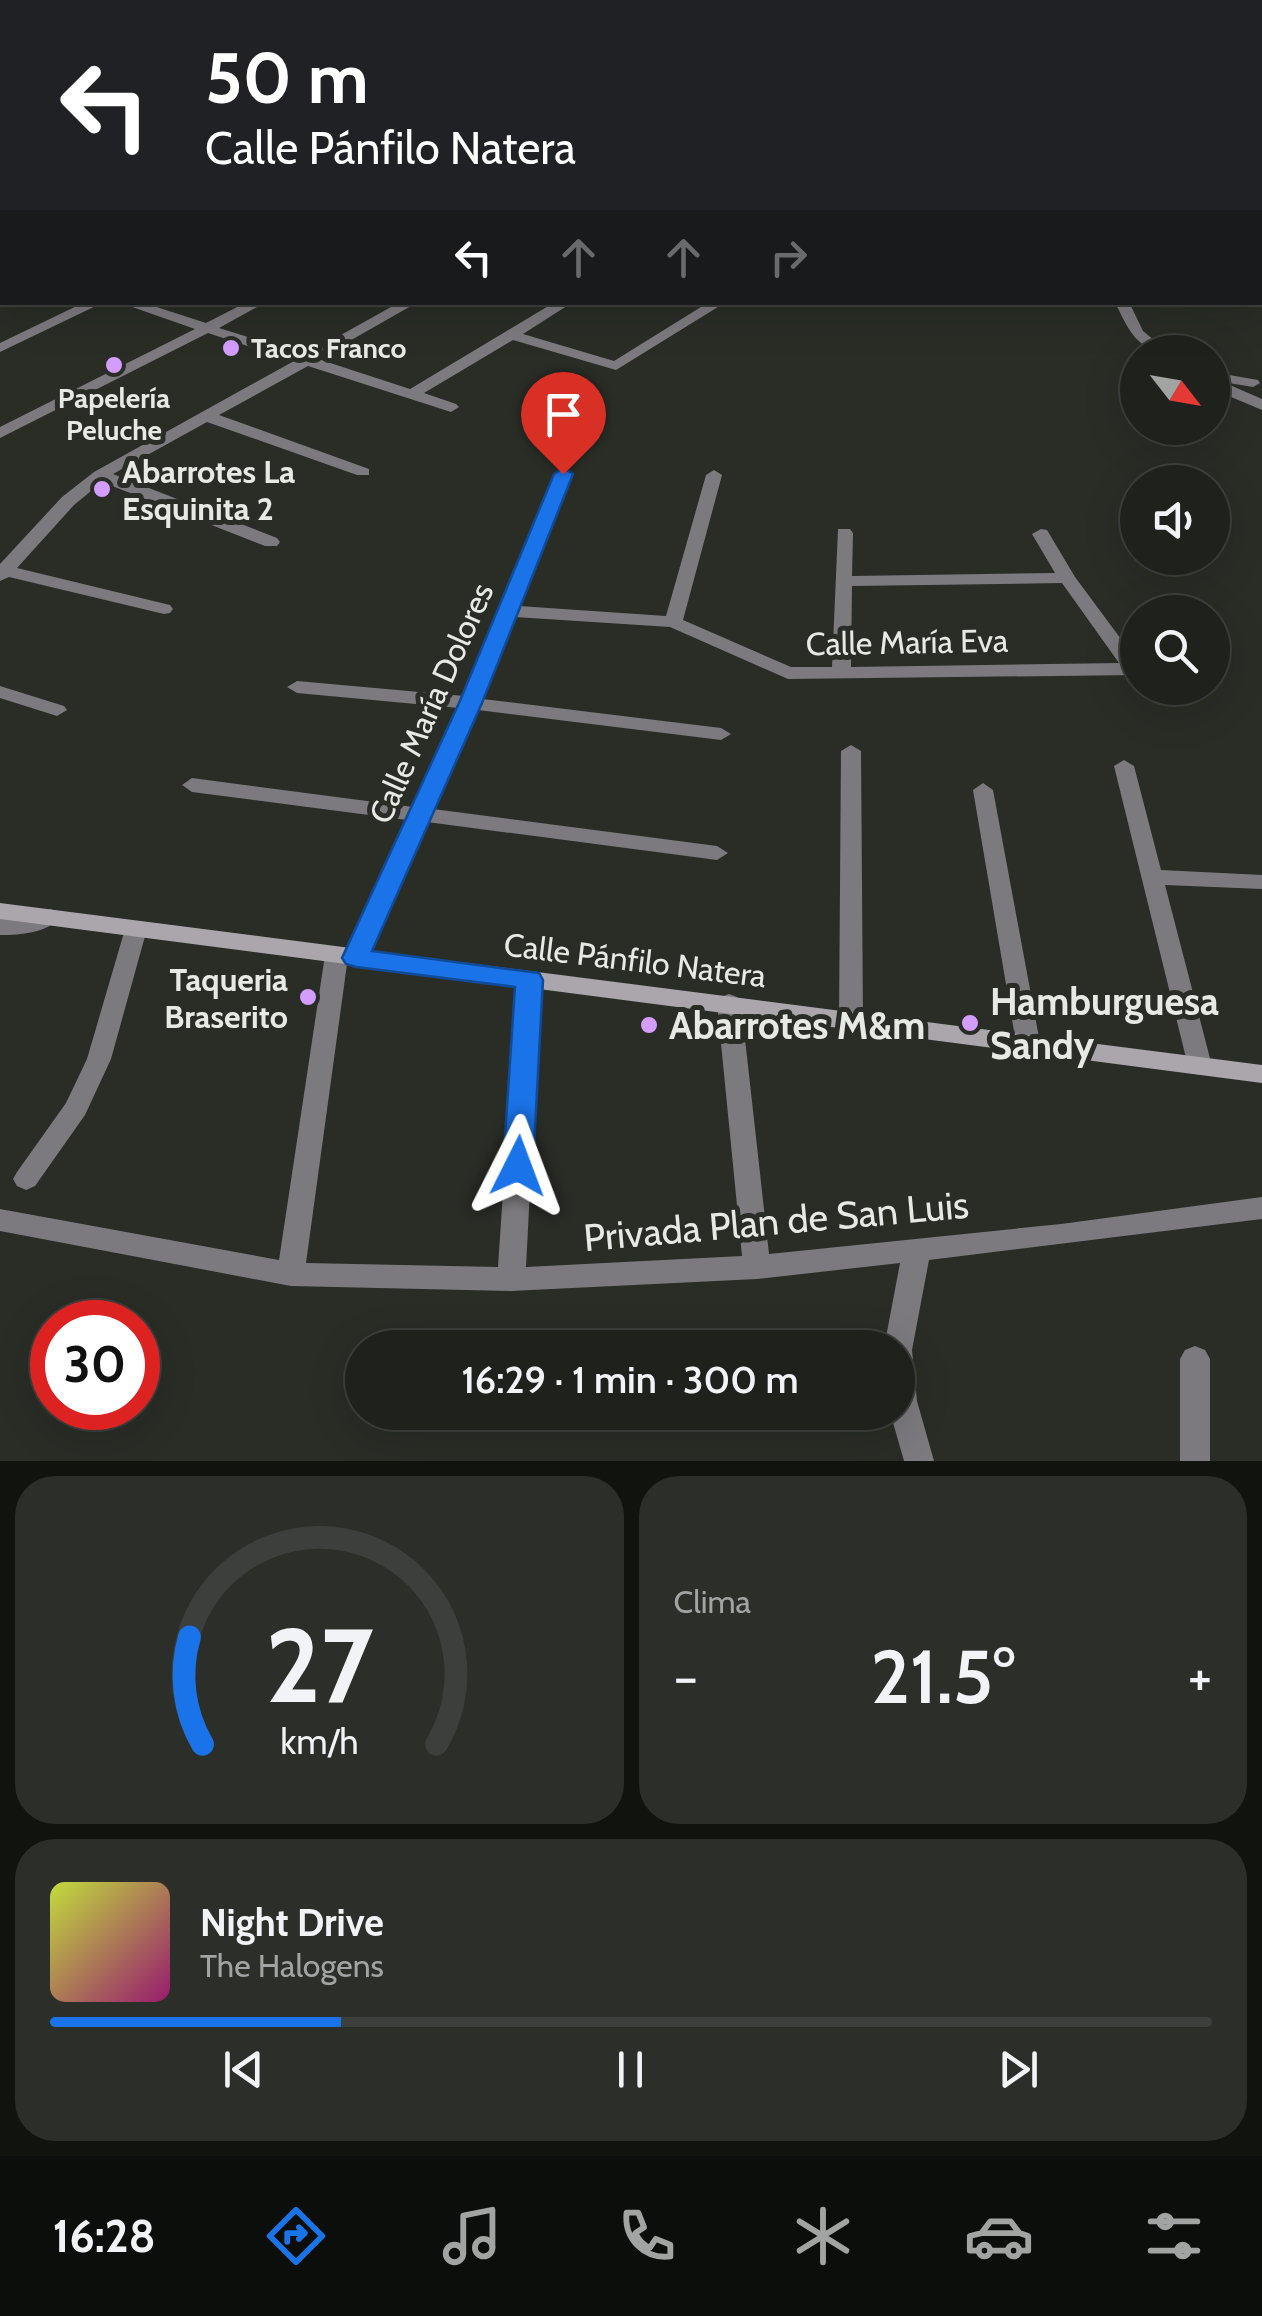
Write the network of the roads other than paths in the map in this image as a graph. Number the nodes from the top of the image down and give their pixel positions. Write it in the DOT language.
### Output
graph roads {
  1 [pos="91,305"];
  2 [pos="134,305"];
  3 [pos="253,305"];
  4 [pos="406,305"];
  5 [pos="561,305"];
  6 [pos="714,305"];
  7 [pos="1124,305"];
  8 [pos="207,329"];
  9 [pos="512,335"];
  10 [pos="1141,335"];
  11 [pos="0,348"];
  12 [pos="306,361"];
  13 [pos="1262,365"];
  14 [pos="1230,382"];
  15 [pos="1258,386"];
  16 [pos="1230,388"];
  17 [pos="412,394"];
  18 [pos="1262,405"];
  19 [pos="452,407"];
  20 [pos="206,416"];
  21 [pos="0,433"];
  22 [pos="363,472"];
  23 [pos="563,474"];
  24 [pos="714,474"];
  25 [pos="100,475"];
  26 [pos="844,533"];
  27 [pos="1040,534"];
  28 [pos="271,542"];
  29 [pos="2,572"];
  30 [pos="1067,578"];
  31 [pos="846,581"];
  32 [pos="164,609"];
  33 [pos="508,610"];
  34 [pos="673,622"];
  35 [pos="1120,649"];
  36 [pos="1120,669"];
  37 [pos="841,672"];
  38 [pos="297,687"];
  39 [pos="0,692"];
  40 [pos="470,703"];
  41 [pos="57,710"];
  42 [pos="721,734"];
  43 [pos="852,751"];
  44 [pos="1124,766"];
  45 [pos="192,785"];
  46 [pos="983,790"];
  47 [pos="419,813"];
  48 [pos="717,853"];
  49 [pos="1153,877"];
  50 [pos="1262,882"];
  51 [pos="0,911"];
  52 [pos="50,917"];
  53 [pos="0,927"];
  54 [pos="136,929"];
  55 [pos="346,956"];
  56 [pos="529,980"];
  57 [pos="729,1003"];
  58 [pos="851,1020"];
  59 [pos="1028,1043"];
  60 [pos="1200,1066"];
  61 [pos="1262,1074"];
  62 [pos="26,1179"];
  63 [pos="1262,1208"];
  64 [pos="0,1220"];
  65 [pos="917,1248"];
  66 [pos="758,1267"];
  67 [pos="291,1274"];
  68 [pos="511,1279"];
  69 [pos="1195,1359"];
  70 [pos="918,1461"];
  71 [pos="1195,1461"];
  1 -- 11 [label="street"];
  2 -- 8 [label="street"];
  3 -- 8 [label="street"];
  4 -- 12 [label="street"];
  5 -- 9 [label="street"];
  6 -- 9 [label="street"];
  7 -- 10 [label="street"];
  8 -- 12 [label="street"];
  8 -- 21 [label="street"];
  9 -- 17 [label="street"];
  12 -- 17 [label="street"];
  12 -- 20 [label="street"];
  13 -- 15 [label="street"];
  14 -- 15 [label="street"];
  16 -- 18 [label="street"];
  17 -- 19 [label="street"];
  20 -- 22 [label="street"];
  20 -- 25 [label="street"];
  23 -- 33 [label="street, Calle María Dolores"];
  24 -- 34 [label="street"];
  25 -- 28 [label="street"];
  25 -- 29 [label="street"];
  26 -- 31 [label="street"];
  27 -- 30 [label="street"];
  29 -- 32 [label="street"];
  30 -- 31 [label="street"];
  30 -- 35 [label="street"];
  31 -- 37 [label="street"];
  33 -- 34 [label="street, Calle María Eva"];
  33 -- 40 [label="street, Calle María Dolores"];
  34 -- 37 [label="street, Calle María Eva"];
  36 -- 37 [label="street, Calle María Eva"];
  38 -- 40 [label="street"];
  39 -- 41 [label="street"];
  40 -- 42 [label="street"];
  40 -- 47 [label="street, Calle María Dolores"];
  43 -- 58 [label="street"];
  44 -- 49 [label="street"];
  45 -- 47 [label="street"];
  46 -- 59 [label="street"];
  47 -- 48 [label="street"];
  47 -- 55 [label="street, Calle María Dolores"];
  49 -- 50 [label="street"];
  49 -- 60 [label="street"];
  51 -- 52 [label="main road, Calle Pánfilo Natera"];
  52 -- 53 [label="street"];
  52 -- 54 [label="main road, Calle Pánfilo Natera"];
  54 -- 55 [label="main road, Calle Pánfilo Natera"];
  54 -- 62 [label="street"];
  55 -- 56 [label="main road, Calle Pánfilo Natera"];
  55 -- 67 [label="street, Calle María Dolores"];
  56 -- 57 [label="main road, Calle Pánfilo Natera"];
  56 -- 68 [label="street"];
  57 -- 58 [label="main road, Calle Pánfilo Natera"];
  57 -- 66 [label="street"];
  58 -- 59 [label="main road, Calle Pánfilo Natera"];
  59 -- 60 [label="main road, Calle Pánfilo Natera"];
  60 -- 61 [label="main road, Calle Pánfilo Natera"];
  63 -- 65 [label="street, Privada Plan de San Luis"];
  64 -- 67 [label="street, Privada Plan de San Luis"];
  65 -- 66 [label="street, Privada Plan de San Luis"];
  65 -- 70 [label="street"];
  66 -- 68 [label="street, Privada Plan de San Luis"];
  67 -- 68 [label="street, Privada Plan de San Luis"];
  69 -- 71 [label="street"];
}
